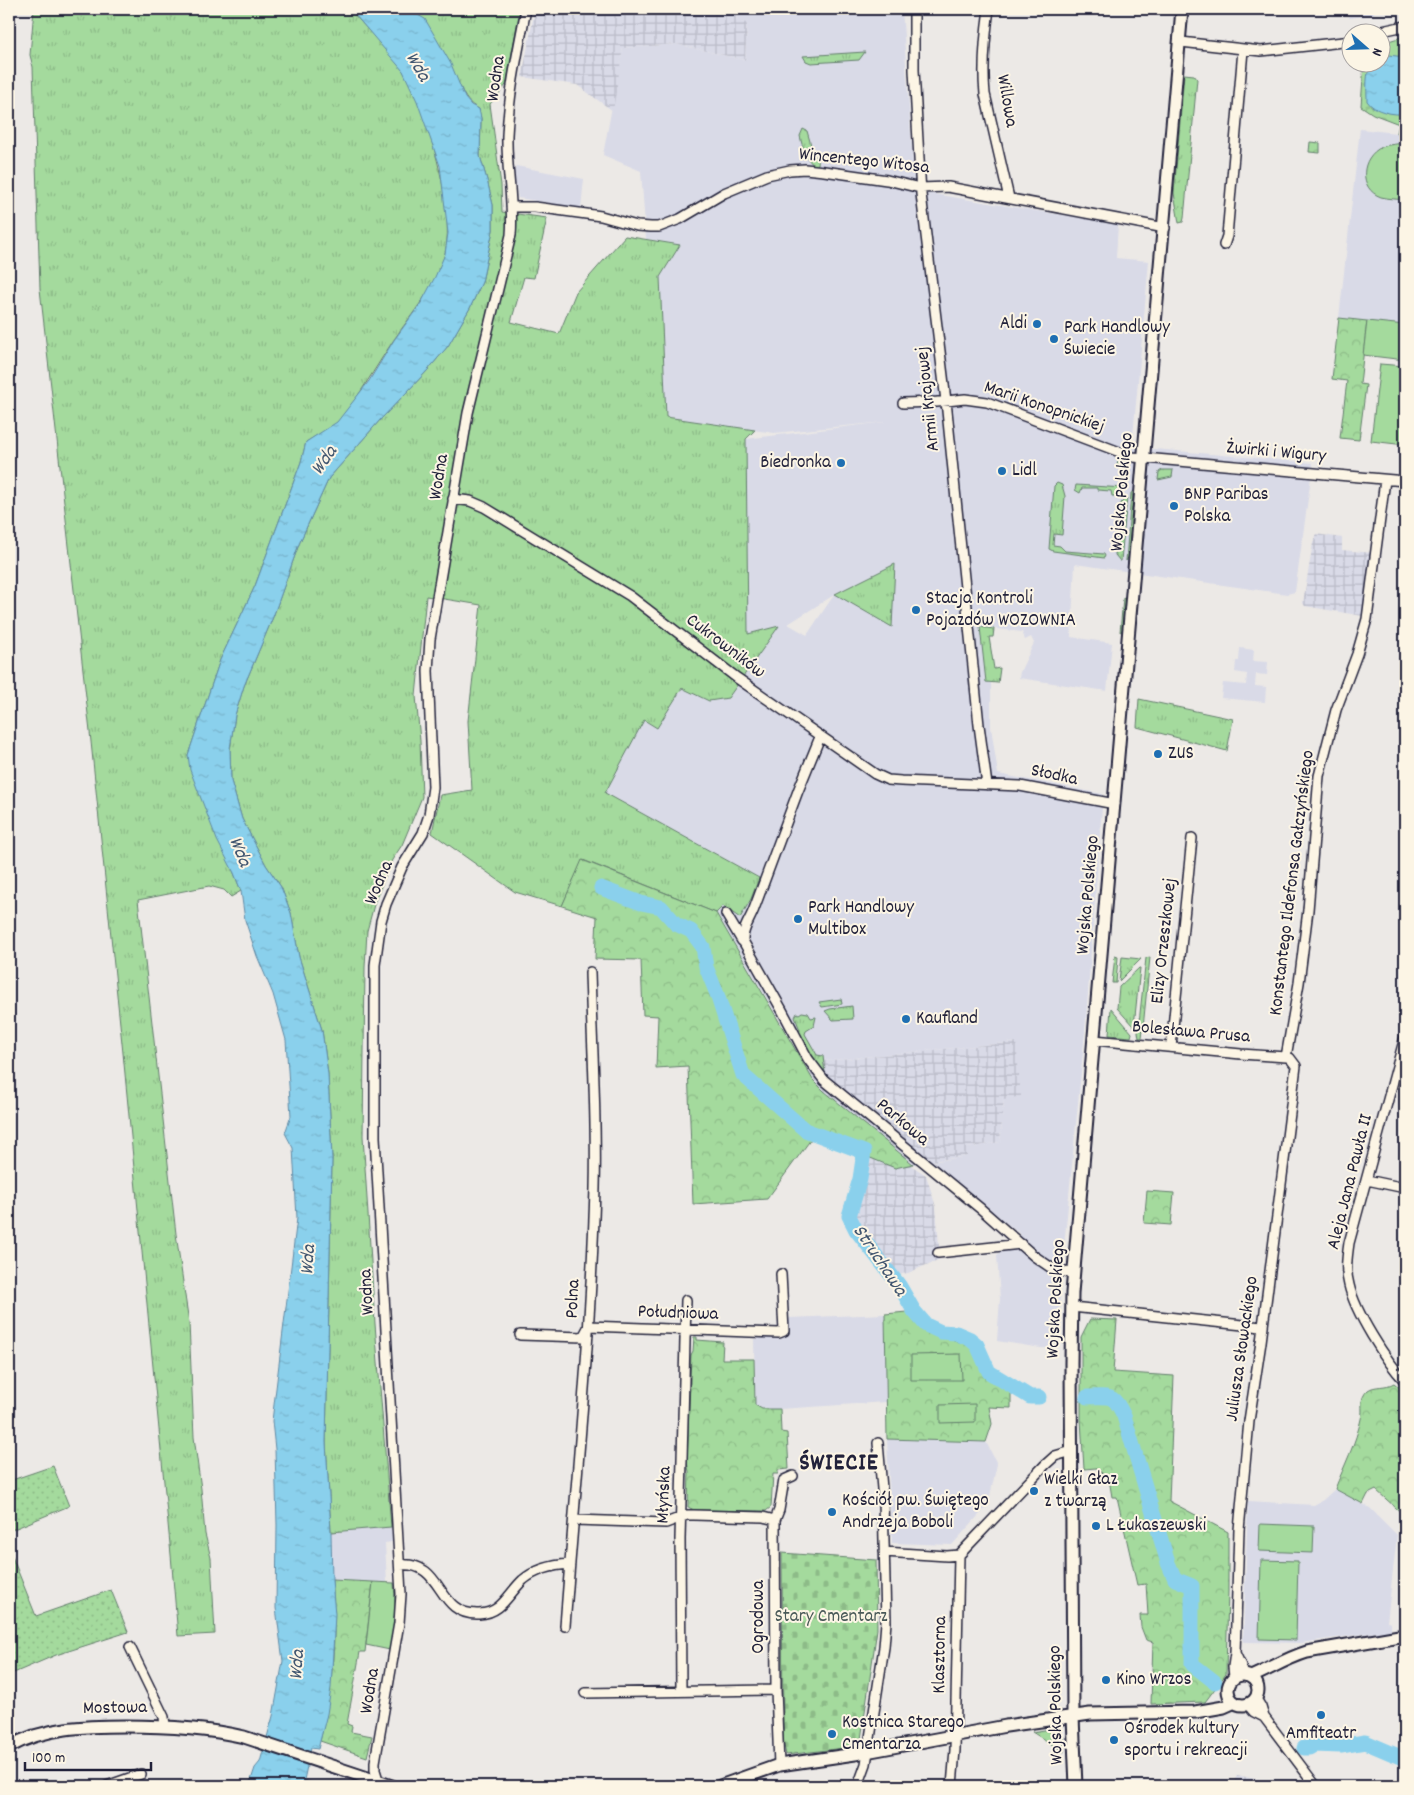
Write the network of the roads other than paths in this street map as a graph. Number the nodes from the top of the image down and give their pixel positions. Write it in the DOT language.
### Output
graph roads {
  1 [pos="526,9"];
  2 [pos="914,9"];
  3 [pos="990,9"];
  4 [pos="1182,9"];
  5 [pos="1405,26"];
  6 [pos="1392,29"];
  7 [pos="1342,41"];
  8 [pos="1181,42"];
  9 [pos="1244,50"];
  10 [pos="920,188"];
  11 [pos="1009,198"];
  12 [pos="512,207"];
  13 [pos="1165,228"];
  14 [pos="1224,245"];
  15 [pos="946,401"];
  16 [pos="903,403"];
  17 [pos="1144,458"];
  18 [pos="1385,480"];
  19 [pos="1405,481"];
  20 [pos="453,499"];
  21 [pos="820,737"];
  22 [pos="987,785"];
  23 [pos="1115,804"];
  24 [pos="1192,838"];
  25 [pos="726,914"];
  26 [pos="743,941"];
  27 [pos="590,972"];
  28 [pos="1405,1037"];
  29 [pos="1094,1040"];
  30 [pos="1171,1047"];
  31 [pos="1286,1056"];
  32 [pos="1367,1180"];
  33 [pos="1405,1188"];
  34 [pos="1021,1244"];
  35 [pos="938,1253"];
  36 [pos="782,1274"];
  37 [pos="1074,1274"];
  38 [pos="686,1300"];
  39 [pos="1072,1308"];
  40 [pos="589,1326"];
  41 [pos="1262,1328"];
  42 [pos="686,1330"];
  43 [pos="520,1334"];
  44 [pos="1405,1381"];
  45 [pos="878,1443"];
  46 [pos="1072,1451"];
  47 [pos="793,1476"];
  48 [pos="680,1518"];
  49 [pos="574,1520"];
  50 [pos="776,1520"];
  51 [pos="884,1552"];
  52 [pos="958,1555"];
  53 [pos="400,1564"];
  54 [pos="570,1564"];
  55 [pos="565,1626"];
  56 [pos="1405,1635"];
  57 [pos="130,1647"];
  58 [pos="1246,1678"];
  59 [pos="681,1690"];
  60 [pos="776,1690"];
  61 [pos="585,1693"];
  62 [pos="1230,1698"];
  63 [pos="1252,1702"];
  64 [pos="1073,1717"];
  65 [pos="165,1726"];
  66 [pos="9,1733"];
  67 [pos="956,1736"];
  68 [pos="11,1745"];
  69 [pos="868,1751"];
  70 [pos="779,1765"];
  71 [pos="141,1774"];
  72 [pos="736,1783"];
  73 [pos="379,1784"];
  74 [pos="107,1786"];
  75 [pos="392,1786"];
  76 [pos="720,1786"];
  77 [pos="858,1786"];
  78 [pos="952,1786"];
  79 [pos="1076,1786"];
  80 [pos="1316,1786"];
  1 -- 12 [label="street, Wodna"];
  2 -- 10 [label="street, Armii Krajowej"];
  3 -- 11 [label="street, Willowa"];
  4 -- 8 [label="street, Wojska Polskiego"];
  5 -- 6 [label="street"];
  7 -- 9 [label="street"];
  8 -- 9 [label="street"];
  8 -- 13 [label="street, Wojska Polskiego"];
  9 -- 14 [label="street"];
  10 -- 11 [label="street, Wincentego Witosa"];
  10 -- 12 [label="street, Wincentego Witosa"];
  10 -- 15 [label="street, Armii Krajowej"];
  11 -- 13 [label="street, Wincentego Witosa"];
  12 -- 20 [label="street, Wodna"];
  13 -- 17 [label="street, Wojska Polskiego"];
  15 -- 16 [label="street, Marii Konopnickiej"];
  15 -- 17 [label="street, Marii Konopnickiej"];
  15 -- 22 [label="street, Armii Krajowej"];
  17 -- 18 [label="street, Żwirki i Wigury"];
  17 -- 23 [label="street, Wojska Polskiego"];
  18 -- 19 [label="street, Żwirki i Wigury"];
  18 -- 31 [label="street, Konstantego Ildefonsa Gałczyńskiego"];
  20 -- 21 [label="street, Cukrowników"];
  20 -- 53 [label="street, Wodna"];
  21 -- 22 [label="street, Cukrowników"];
  21 -- 26 [label="street"];
  22 -- 23 [label="street, Słodka"];
  23 -- 29 [label="street, Wojska Polskiego"];
  24 -- 30 [label="street, Elizy Orzeszkowej"];
  25 -- 26 [label="street, Parkowa"];
  26 -- 34 [label="street, Parkowa"];
  27 -- 40 [label="street, Polna"];
  28 -- 32 [label="street, Aleja Jana Pawła II"];
  29 -- 30 [label="street, Bolesława Prusa"];
  29 -- 37 [label="street, Wojska Polskiego"];
  30 -- 31 [label="street, Bolesława Prusa"];
  31 -- 41 [label="street, Juliusza Słowackiego"];
  32 -- 33 [label="street"];
  32 -- 44 [label="street, Aleja Jana Pawła II"];
  34 -- 35 [label="street"];
  34 -- 37 [label="street, Parkowa"];
  36 -- 42 [label="street, Południowa"];
  37 -- 39 [label="street, Wojska Polskiego"];
  38 -- 42 [label="street, Młyńska"];
  39 -- 41 [label="street"];
  39 -- 46 [label="street, Wojska Polskiego"];
  40 -- 42 [label="street, Południowa"];
  40 -- 43 [label="street"];
  40 -- 49 [label="street, Polna"];
  41 -- 58 [label="street, Juliusza Słowackiego"];
  42 -- 48 [label="street, Młyńska"];
  45 -- 51 [label="street"];
  46 -- 52 [label="street"];
  46 -- 64 [label="street, Wojska Polskiego"];
  47 -- 50 [label="street, Ogrodowa"];
  48 -- 49 [label="street"];
  48 -- 50 [label="street"];
  48 -- 59 [label="street, Młyńska"];
  49 -- 54 [label="street, Polna"];
  50 -- 60 [label="street, Ogrodowa"];
  51 -- 52 [label="street"];
  51 -- 69 [label="street"];
  52 -- 67 [label="street, Klasztorna"];
  53 -- 54 [label="street"];
  53 -- 73 [label="street, Wodna"];
  54 -- 55 [label="street, Polna"];
  56 -- 58 [label="street"];
  57 -- 65 [label="street"];
  58 -- 62 [label="street"];
  58 -- 63 [label="street"];
  59 -- 60 [label="street"];
  59 -- 61 [label="street"];
  60 -- 70 [label="street, Ogrodowa"];
  62 -- 63 [label="street"];
  62 -- 64 [label="street"];
  63 -- 80 [label="street"];
  64 -- 67 [label="street"];
  64 -- 79 [label="street, Wojska Polskiego"];
  65 -- 68 [label="street, Mostowa"];
  65 -- 73 [label="street, Mostowa"];
  66 -- 68 [label="street"];
  67 -- 69 [label="street"];
  67 -- 78 [label="street, Klasztorna"];
  69 -- 70 [label="street"];
  69 -- 77 [label="street"];
  70 -- 72 [label="street"];
  71 -- 74 [label="street"];
  72 -- 76 [label="street"];
  73 -- 75 [label="street, Mostowa"];
}
